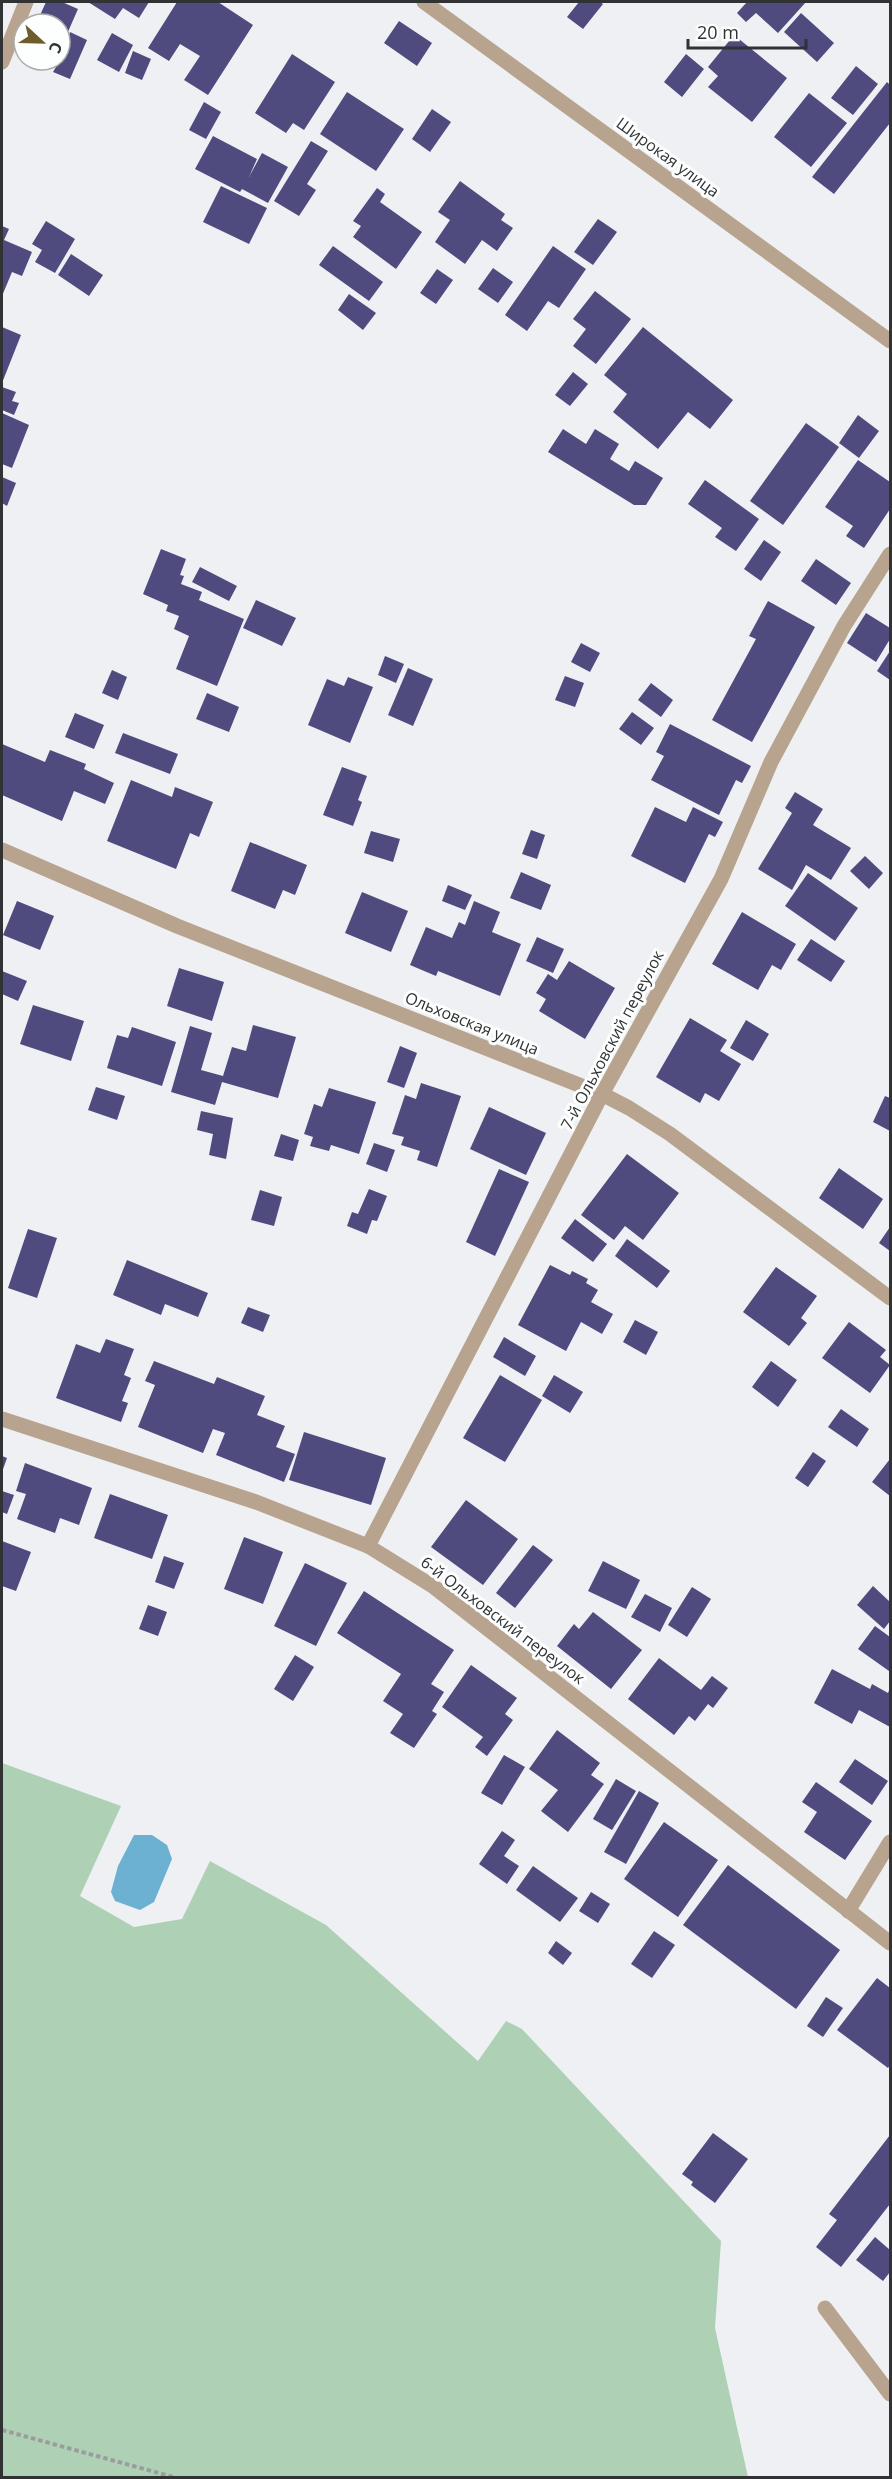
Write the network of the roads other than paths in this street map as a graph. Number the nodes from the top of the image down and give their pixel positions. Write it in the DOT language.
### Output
graph roads {
  1 [pos="26,2"];
  2 [pos="424,2"];
  3 [pos="2,62"];
  4 [pos="889,336"];
  5 [pos="891,554"];
  6 [pos="2,850"];
  7 [pos="602,1094"];
  8 [pos="891,1298"];
  9 [pos="2,1419"];
  10 [pos="368,1546"];
  11 [pos="891,1842"];
  12 [pos="848,1911"];
  13 [pos="891,1943"];
  14 [pos="825,2308"];
  15 [pos="891,2394"];
  1 -- 3 [label="street"];
  2 -- 4 [label="street, Широкая улица"];
  5 -- 7 [label="street, 7-й Ольховский переулок"];
  6 -- 7 [label="street, Ольховская улица"];
  7 -- 8 [label="street, Ольховская улица"];
  7 -- 10 [label="street, 7-й Ольховский переулок"];
  9 -- 10 [label="street, 6-й Ольховский переулок"];
  10 -- 12 [label="street, 6-й Ольховский переулок"];
  11 -- 12 [label="street"];
  12 -- 13 [label="street, 6-й Ольховский переулок"];
  14 -- 15 [label="street"];
}
